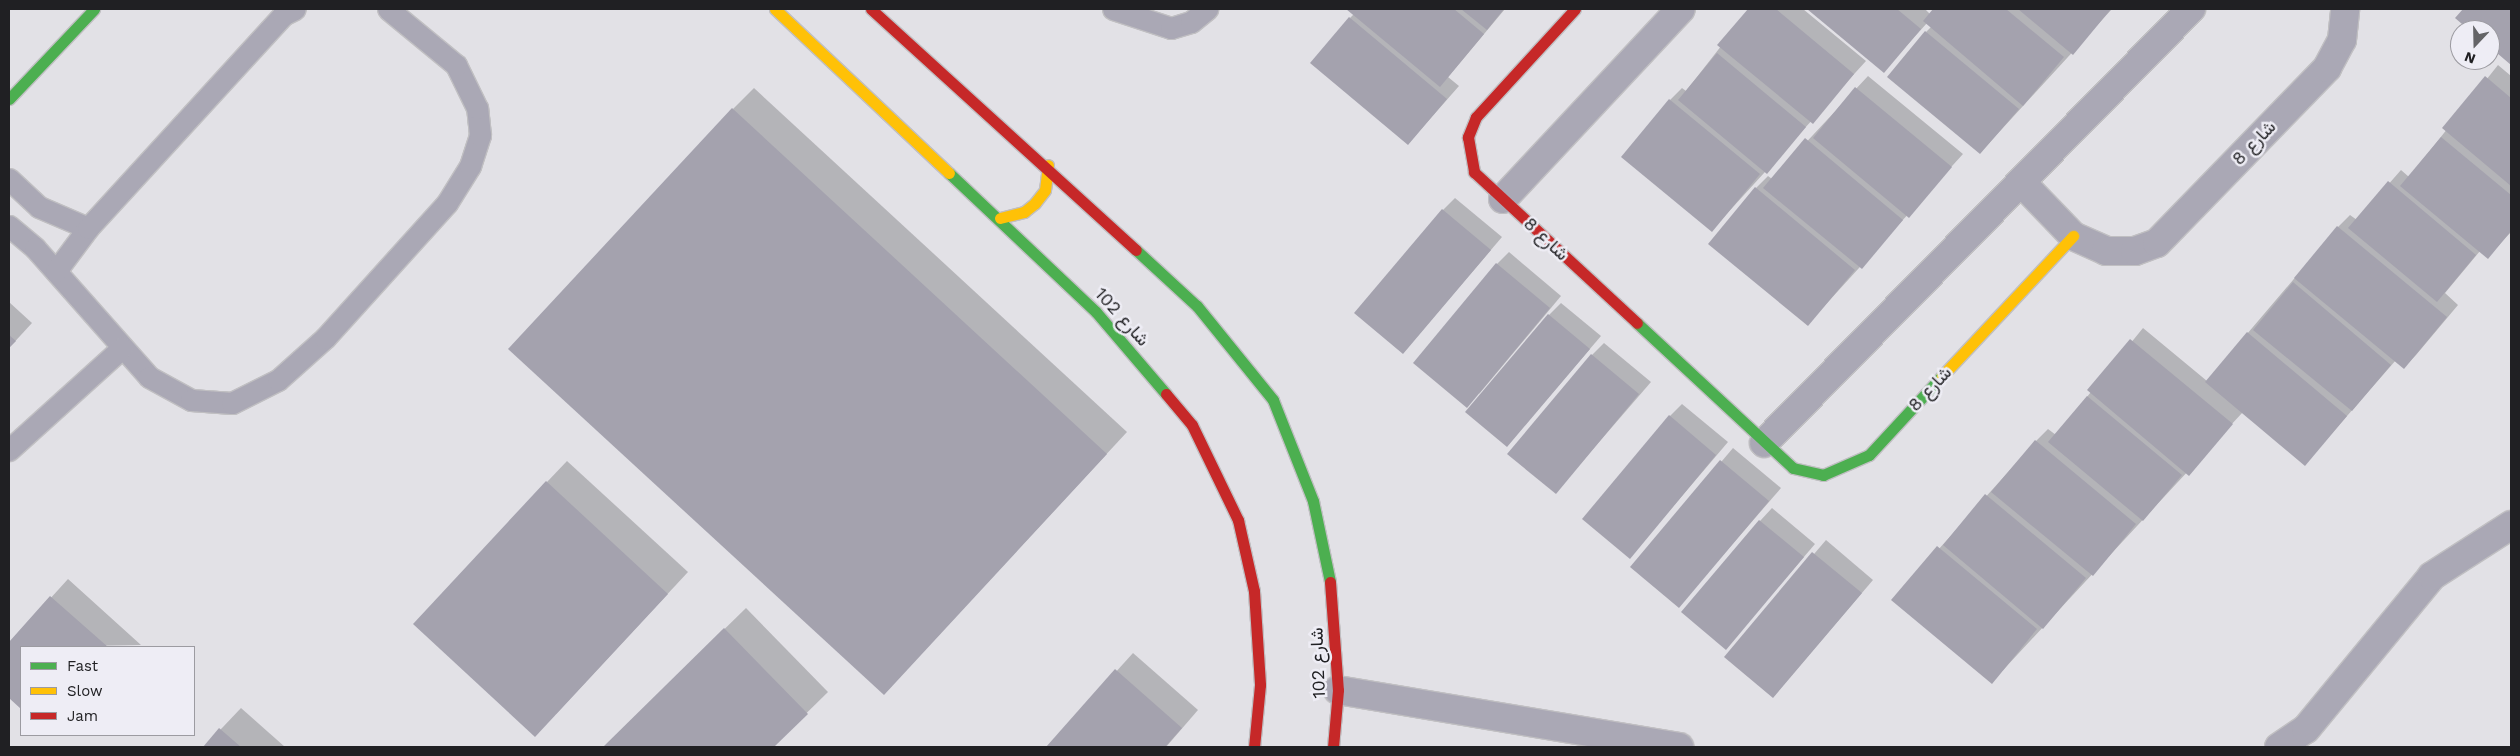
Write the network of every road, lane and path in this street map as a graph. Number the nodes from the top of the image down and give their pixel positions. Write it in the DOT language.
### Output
graph roads {
  1 [pos="94,9"];
  2 [pos="295,9"];
  3 [pos="388,9"];
  4 [pos="775,9"];
  5 [pos="873,9"];
  6 [pos="1113,9"];
  7 [pos="1207,9"];
  8 [pos="1575,9"];
  9 [pos="1681,9"];
  10 [pos="2191,9"];
  11 [pos="2345,9"];
  12 [pos="9,99"];
  13 [pos="1048,165"];
  14 [pos="9,179"];
  15 [pos="2022,183"];
  16 [pos="1503,199"];
  17 [pos="1000,218"];
  18 [pos="9,226"];
  19 [pos="88,228"];
  20 [pos="2073,236"];
  21 [pos="56,271"];
  22 [pos="122,348"];
  23 [pos="1764,443"];
  24 [pos="9,450"];
  25 [pos="2511,525"];
  26 [pos="1338,690"];
  27 [pos="1254,747"];
  28 [pos="1333,747"];
  29 [pos="1678,747"];
  30 [pos="2279,747"];
  1 -- 12 [label="street"];
  2 -- 19 [label="lane"];
  3 -- 22 [label="lane"];
  4 -- 17 [label="street, شارع 102"];
  5 -- 13 [label="street, شارع 102"];
  6 -- 7 [label="lane"];
  8 -- 16 [label="street, شارع 8"];
  9 -- 16 [label="street"];
  10 -- 15 [label="street"];
  11 -- 20 [label="street, شارع 8"];
  13 -- 17 [label="street"];
  13 -- 26 [label="street, شارع 102"];
  14 -- 19 [label="lane"];
  15 -- 20 [label="street, شارع 8"];
  15 -- 23 [label="street"];
  16 -- 23 [label="street, شارع 8"];
  17 -- 27 [label="street, شارع 102"];
  18 -- 21 [label="lane"];
  19 -- 21 [label="lane"];
  20 -- 23 [label="street, شارع 8"];
  21 -- 22 [label="lane"];
  22 -- 24 [label="lane"];
  25 -- 30 [label="street"];
  26 -- 28 [label="street, شارع 102"];
  26 -- 29 [label="street"];
}
